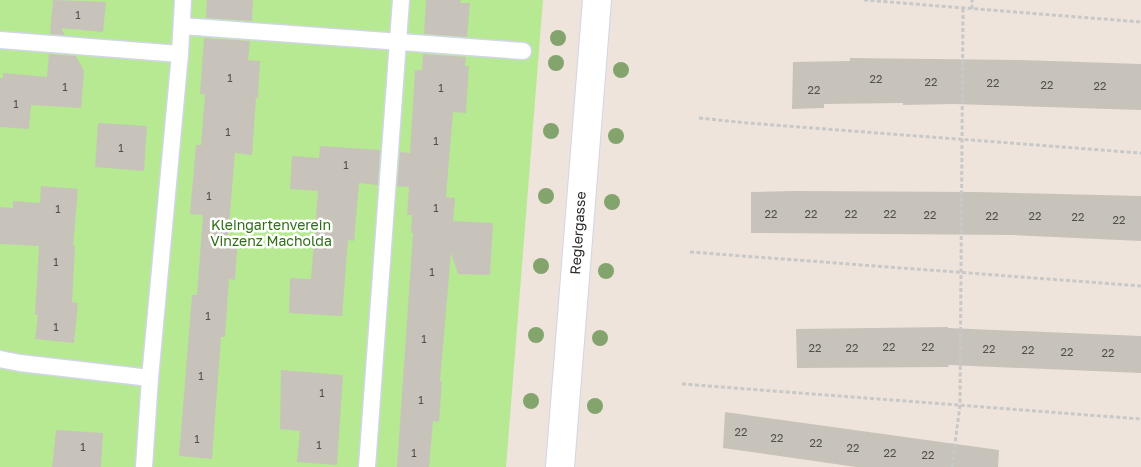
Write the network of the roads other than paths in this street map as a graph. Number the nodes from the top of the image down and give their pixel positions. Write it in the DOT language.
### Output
graph roads {
  1 [pos="183,0"];
  2 [pos="401,0"];
  3 [pos="597,0"];
  4 [pos="182,26"];
  5 [pos="0,40"];
  6 [pos="398,42"];
  7 [pos="523,51"];
  8 [pos="180,54"];
  9 [pos="0,359"];
  10 [pos="150,378"];
  11 [pos="144,467"];
  12 [pos="367,467"];
  13 [pos="560,467"];
  1 -- 4 [label="lane"];
  2 -- 6 [label="lane"];
  3 -- 13 [label="street, Reglergasse"];
  4 -- 6 [label="lane"];
  4 -- 8 [label="lane"];
  5 -- 8 [label="lane"];
  6 -- 7 [label="lane"];
  6 -- 12 [label="lane"];
  8 -- 10 [label="lane"];
  9 -- 10 [label="lane"];
  10 -- 11 [label="lane"];
}
